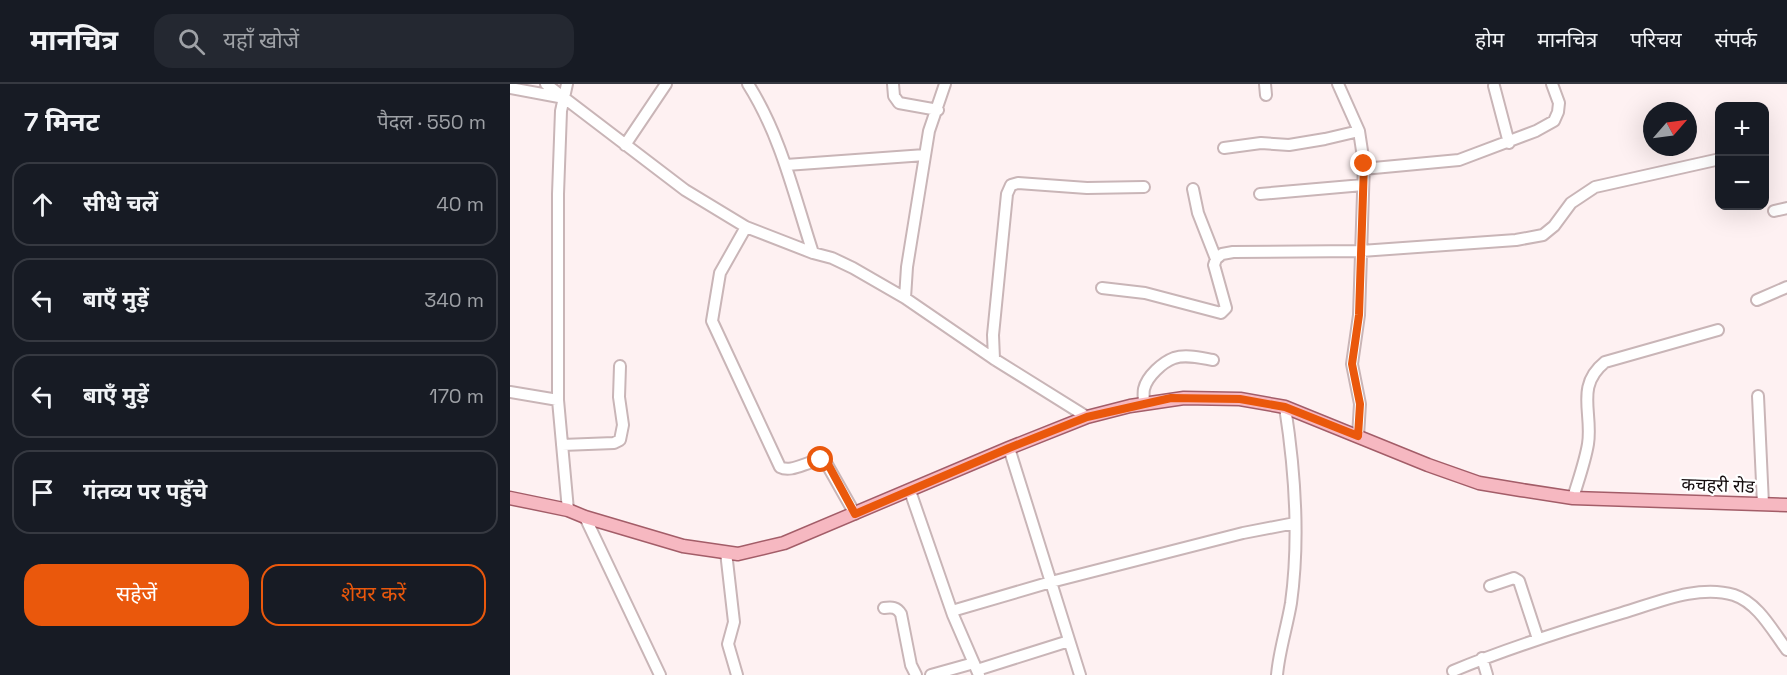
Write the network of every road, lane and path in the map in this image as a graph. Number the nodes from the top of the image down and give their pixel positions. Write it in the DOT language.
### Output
graph roads {
  1 [pos="546,84"];
  2 [pos="567,84"];
  3 [pos="666,84"];
  4 [pos="748,84"];
  5 [pos="893,84"];
  6 [pos="945,84"];
  7 [pos="1338,84"];
  8 [pos="1552,84"];
  9 [pos="1494,86"];
  10 [pos="510,88"];
  11 [pos="563,97"];
  12 [pos="938,110"];
  13 [pos="1359,131"];
  14 [pos="1509,143"];
  15 [pos="626,144"];
  16 [pos="1224,148"];
  17 [pos="925,155"];
  18 [pos="1715,160"];
  19 [pos="786,165"];
  20 [pos="1364,169"];
  21 [pos="1363,185"];
  22 [pos="1144,187"];
  23 [pos="1192,189"];
  24 [pos="1260,194"];
  25 [pos="1787,208"];
  26 [pos="1774,211"];
  27 [pos="746,227"];
  28 [pos="1361,251"];
  29 [pos="813,253"];
  30 [pos="1216,259"];
  31 [pos="1787,287"];
  32 [pos="1102,288"];
  33 [pos="905,298"];
  34 [pos="1757,300"];
  35 [pos="1719,330"];
  36 [pos="994,359"];
  37 [pos="1213,360"];
  38 [pos="621,366"];
  39 [pos="510,392"];
  40 [pos="1758,396"];
  41 [pos="558,400"];
  42 [pos="1144,404"];
  43 [pos="1285,407"];
  44 [pos="1087,417"];
  45 [pos="1358,436"];
  46 [pos="562,445"];
  47 [pos="1009,448"];
  48 [pos="910,491"];
  49 [pos="510,498"];
  50 [pos="1573,498"];
  51 [pos="1762,504"];
  52 [pos="1787,505"];
  53 [pos="568,510"];
  54 [pos="855,514"];
  55 [pos="585,517"];
  56 [pos="1294,523"];
  57 [pos="726,552"];
  58 [pos="1051,582"];
  59 [pos="1490,586"];
  60 [pos="884,608"];
  61 [pos="952,611"];
  62 [pos="1538,639"];
  63 [pos="1069,641"];
  64 [pos="1787,650"];
  65 [pos="1482,658"];
  66 [pos="977,669"];
  67 [pos="1453,671"];
  68 [pos="660,675"];
  69 [pos="737,675"];
  70 [pos="916,675"];
  71 [pos="931,675"];
  72 [pos="1080,675"];
  73 [pos="1276,675"];
  74 [pos="1487,675"];
  1 -- 11 [label="street"];
  2 -- 11 [label="street"];
  3 -- 15 [label="street"];
  4 -- 19 [label="street"];
  5 -- 12 [label="street"];
  6 -- 12 [label="street"];
  7 -- 13 [label="street"];
  8 -- 14 [label="street"];
  9 -- 14 [label="street"];
  10 -- 11 [label="street"];
  11 -- 15 [label="street"];
  11 -- 41 [label="street"];
  12 -- 17 [label="street"];
  13 -- 16 [label="street"];
  13 -- 20 [label="street"];
  14 -- 20 [label="street"];
  15 -- 27 [label="street"];
  17 -- 19 [label="street"];
  17 -- 33 [label="street"];
  18 -- 28 [label="street"];
  19 -- 29 [label="street"];
  20 -- 21 [label="street"];
  21 -- 24 [label="street"];
  21 -- 28 [label="street"];
  22 -- 36 [label="street"];
  23 -- 30 [label="street"];
  25 -- 26 [label="street"];
  27 -- 29 [label="street"];
  27 -- 54 [label="street"];
  28 -- 30 [label="street"];
  28 -- 45 [label="street"];
  29 -- 33 [label="street"];
  30 -- 32 [label="street"];
  31 -- 34 [label="street"];
  33 -- 36 [label="street"];
  35 -- 50 [label="street"];
  36 -- 44 [label="street"];
  37 -- 42 [label="street"];
  38 -- 46 [label="street"];
  39 -- 41 [label="street"];
  40 -- 51 [label="street"];
  41 -- 46 [label="street"];
  42 -- 43 [label="main road, कचहरी रोड"];
  42 -- 44 [label="main road, कचहरी रोड"];
  43 -- 45 [label="main road, कचहरी रोड"];
  43 -- 56 [label="street"];
  44 -- 47 [label="main road, कचहरी रोड"];
  45 -- 50 [label="main road, कचहरी रोड"];
  46 -- 53 [label="street"];
  47 -- 48 [label="main road, कचहरी रोड"];
  47 -- 58 [label="street"];
  48 -- 54 [label="main road, कचहरी रोड"];
  48 -- 61 [label="street"];
  49 -- 53 [label="main road, कचहरी रोड"];
  50 -- 51 [label="main road, कचहरी रोड"];
  51 -- 52 [label="main road, कचहरी रोड"];
  53 -- 55 [label="main road, कचहरी रोड"];
  54 -- 57 [label="main road, कचहरी रोड"];
  55 -- 57 [label="main road, कचहरी रोड"];
  55 -- 68 [label="street"];
  56 -- 58 [label="street"];
  56 -- 73 [label="street"];
  57 -- 69 [label="street"];
  58 -- 61 [label="street"];
  58 -- 63 [label="street"];
  59 -- 62 [label="street"];
  60 -- 70 [label="street"];
  61 -- 66 [label="street"];
  62 -- 64 [label="street"];
  62 -- 65 [label="street"];
  63 -- 66 [label="street"];
  63 -- 72 [label="street"];
  65 -- 67 [label="street"];
  65 -- 74 [label="street"];
  66 -- 71 [label="street"];
}
